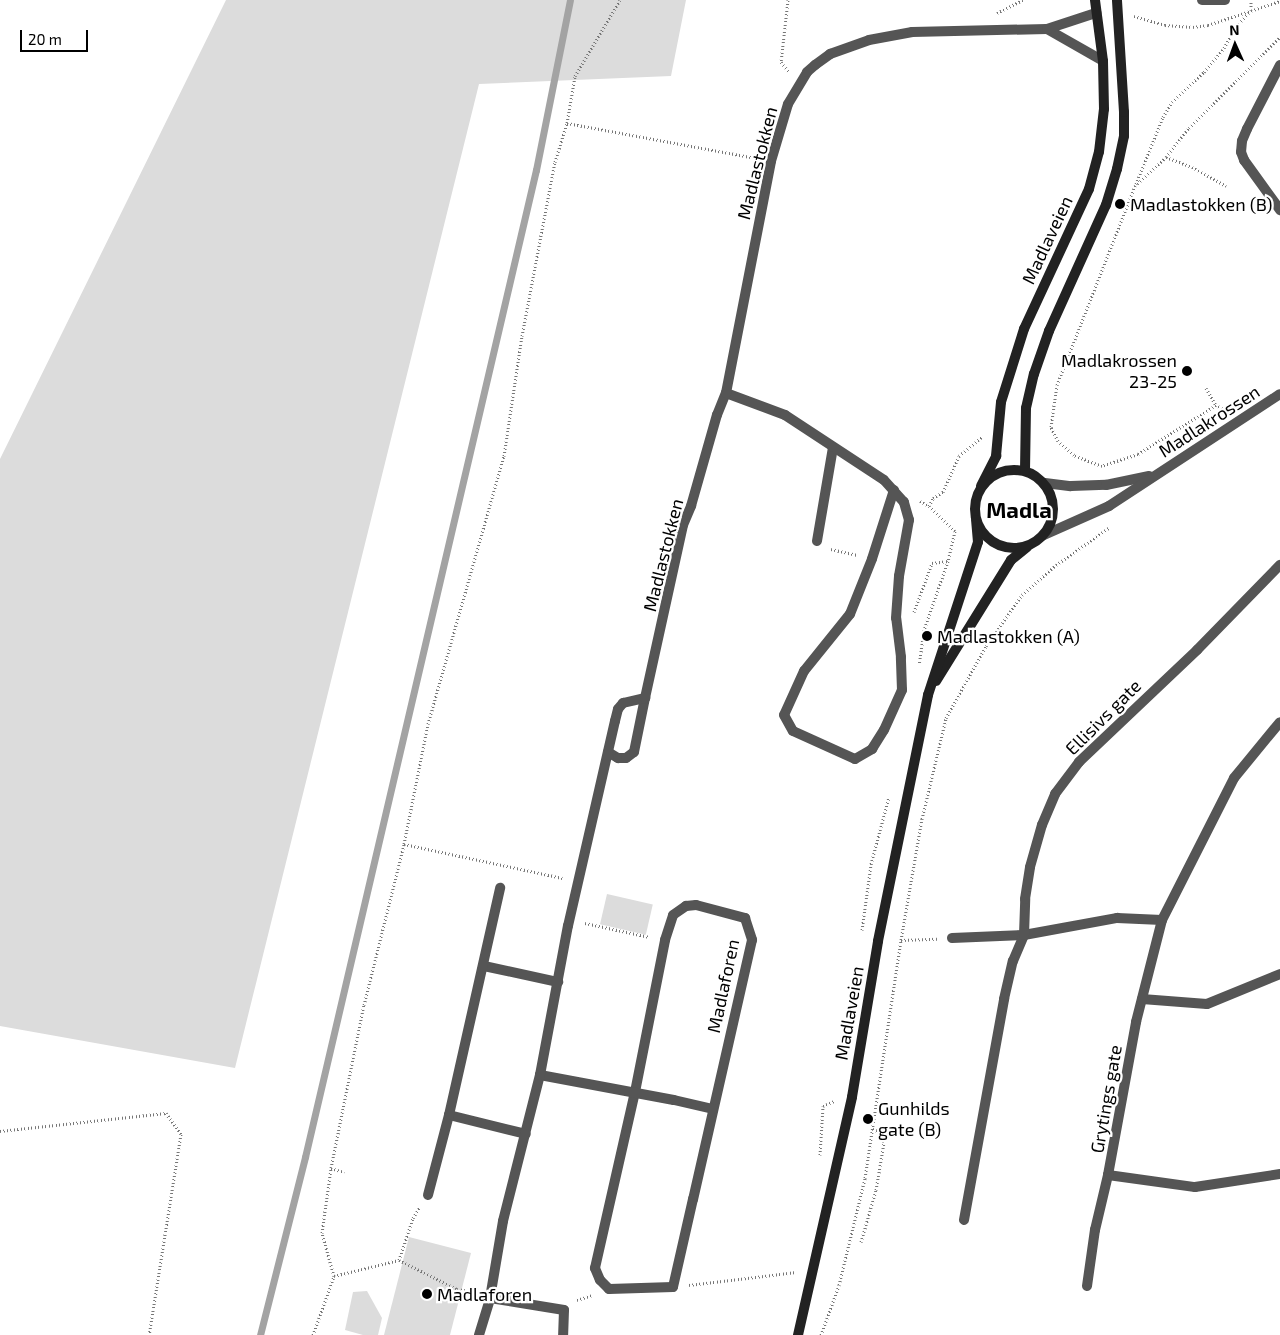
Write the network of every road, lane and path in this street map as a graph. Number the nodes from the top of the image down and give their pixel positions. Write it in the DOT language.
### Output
graph roads {
  1 [pos="620,0"];
  2 [pos="788,0"];
  3 [pos="1095,0"];
  4 [pos="1117,0"];
  5 [pos="1202,0"];
  6 [pos="1225,0"];
  7 [pos="1251,0"];
  8 [pos="1280,1"];
  9 [pos="1251,10"];
  10 [pos="1096,13"];
  11 [pos="1133,15"];
  12 [pos="1046,29"];
  13 [pos="1280,37"];
  14 [pos="1103,61"];
  15 [pos="1280,65"];
  16 [pos="800,84"];
  17 [pos="567,123"];
  18 [pos="1166,157"];
  19 [pos="771,161"];
  20 [pos="1135,186"];
  21 [pos="1226,186"];
  22 [pos="1280,210"];
  23 [pos="1206,388"];
  24 [pos="726,393"];
  25 [pos="1280,394"];
  26 [pos="1216,405"];
  27 [pos="1229,412"];
  28 [pos="984,435"];
  29 [pos="833,447"];
  30 [pos="1026,471"];
  31 [pos="1154,475"];
  32 [pos="1044,483"];
  33 [pos="981,486"];
  34 [pos="894,490"];
  35 [pos="904,502"];
  36 [pos="929,506"];
  37 [pos="976,520"];
  38 [pos="1110,527"];
  39 [pos="1044,534"];
  40 [pos="821,544"];
  41 [pos="1030,545"];
  42 [pos="847,553"];
  43 [pos="948,561"];
  44 [pos="1280,565"];
  45 [pos="928,695"];
  46 [pos="645,698"];
  47 [pos="1280,722"];
  48 [pos="608,752"];
  49 [pos="404,844"];
  50 [pos="579,881"];
  51 [pos="500,888"];
  52 [pos="570,920"];
  53 [pos="1162,920"];
  54 [pos="1024,935"];
  55 [pos="952,938"];
  56 [pos="665,940"];
  57 [pos="901,940"];
  58 [pos="484,966"];
  59 [pos="1280,974"];
  60 [pos="558,982"];
  61 [pos="1142,999"];
  62 [pos="540,1075"];
  63 [pos="634,1092"];
  64 [pos="713,1109"];
  65 [pos="449,1115"];
  66 [pos="872,1129"];
  67 [pos="0,1131"];
  68 [pos="526,1134"];
  69 [pos="331,1168"];
  70 [pos="344,1172"];
  71 [pos="1280,1174"];
  72 [pos="1108,1175"];
  73 [pos="428,1195"];
  74 [pos="964,1220"];
  75 [pos="860,1242"];
  76 [pos="399,1260"];
  77 [pos="798,1264"];
  78 [pos="334,1276"];
  79 [pos="1086,1286"];
  80 [pos="673,1287"];
  81 [pos="609,1289"];
  82 [pos="490,1298"];
  83 [pos="564,1310"];
  84 [pos="149,1335"];
  85 [pos="313,1335"];
  86 [pos="479,1335"];
  87 [pos="563,1335"];
  88 [pos="798,1335"];
  89 [pos="821,1335"];
  1 -- 17 [label="path"];
  2 -- 16 [label="path"];
  3 -- 10 [label="main road, Madlaveien"];
  4 -- 30 [label="main road"];
  5 -- 6 [label="street"];
  7 -- 9 [label="path"];
  8 -- 9 [label="path"];
  9 -- 11 [label="path"];
  9 -- 20 [label="path"];
  10 -- 12 [label="street, Madlastokken"];
  10 -- 14 [label="main road, Madlaveien"];
  12 -- 14 [label="street"];
  12 -- 16 [label="street, Madlastokken"];
  13 -- 18 [label="path"];
  14 -- 33 [label="main road, Madlaveien"];
  15 -- 22 [label="street"];
  16 -- 19 [label="street, Madlastokken"];
  17 -- 19 [label="path"];
  17 -- 49 [label="path"];
  18 -- 20 [label="path"];
  18 -- 21 [label="path"];
  19 -- 24 [label="street, Madlastokken"];
  20 -- 26 [label="path"];
  23 -- 26 [label="path"];
  24 -- 29 [label="street"];
  24 -- 46 [label="street, Madlastokken"];
  25 -- 31 [label="street, Madlakrossen"];
  26 -- 27 [label="path"];
  28 -- 36 [label="path"];
  29 -- 34 [label="street"];
  29 -- 40 [label="street"];
  30 -- 32 [label="main road"];
  30 -- 33 [label="main road"];
  31 -- 32 [label="street, Madlakrossen"];
  31 -- 39 [label="street, Madlakrossen"];
  32 -- 39 [label="main road"];
  33 -- 37 [label="main road"];
  34 -- 35 [label="street"];
  34 -- 35 [label="street"];
  35 -- 36 [label="path"];
  36 -- 43 [label="path"];
  37 -- 41 [label="main road"];
  37 -- 45 [label="main road, Madlaveien"];
  38 -- 57 [label="path"];
  39 -- 41 [label="main road"];
  40 -- 42 [label="path"];
  41 -- 45 [label="main road, Madlaveien"];
  44 -- 54 [label="street, Ellisivs gate"];
  45 -- 88 [label="main road, Madlaveien"];
  46 -- 48 [label="street"];
  46 -- 48 [label="street, Madlastokken"];
  47 -- 53 [label="street, Grytings gate"];
  48 -- 50 [label="street"];
  49 -- 50 [label="path"];
  49 -- 69 [label="path"];
  50 -- 52 [label="street"];
  51 -- 58 [label="street"];
  52 -- 56 [label="path"];
  52 -- 60 [label="street"];
  53 -- 54 [label="street"];
  53 -- 61 [label="street, Grytings gate"];
  54 -- 55 [label="street"];
  54 -- 74 [label="street"];
  55 -- 57 [label="path"];
  56 -- 63 [label="street, Madlaforen"];
  56 -- 64 [label="street, Madlaforen"];
  57 -- 66 [label="path"];
  58 -- 60 [label="street"];
  58 -- 65 [label="street"];
  59 -- 61 [label="street"];
  60 -- 62 [label="street"];
  61 -- 72 [label="street, Grytings gate"];
  62 -- 63 [label="street"];
  62 -- 68 [label="street"];
  63 -- 64 [label="street"];
  63 -- 81 [label="street, Madlaforen"];
  64 -- 80 [label="street, Madlaforen"];
  65 -- 68 [label="street"];
  65 -- 73 [label="street"];
  66 -- 75 [label="path"];
  66 -- 89 [label="path"];
  67 -- 84 [label="path"];
  68 -- 82 [label="street"];
  69 -- 70 [label="path"];
  69 -- 78 [label="path"];
  71 -- 72 [label="street"];
  72 -- 79 [label="street, Grytings gate"];
  73 -- 76 [label="path"];
  76 -- 78 [label="path"];
  76 -- 82 [label="path"];
  77 -- 80 [label="path"];
  78 -- 85 [label="path"];
  80 -- 81 [label="street"];
  81 -- 83 [label="path"];
  82 -- 83 [label="street"];
  82 -- 86 [label="street"];
  83 -- 87 [label="street"];
}
